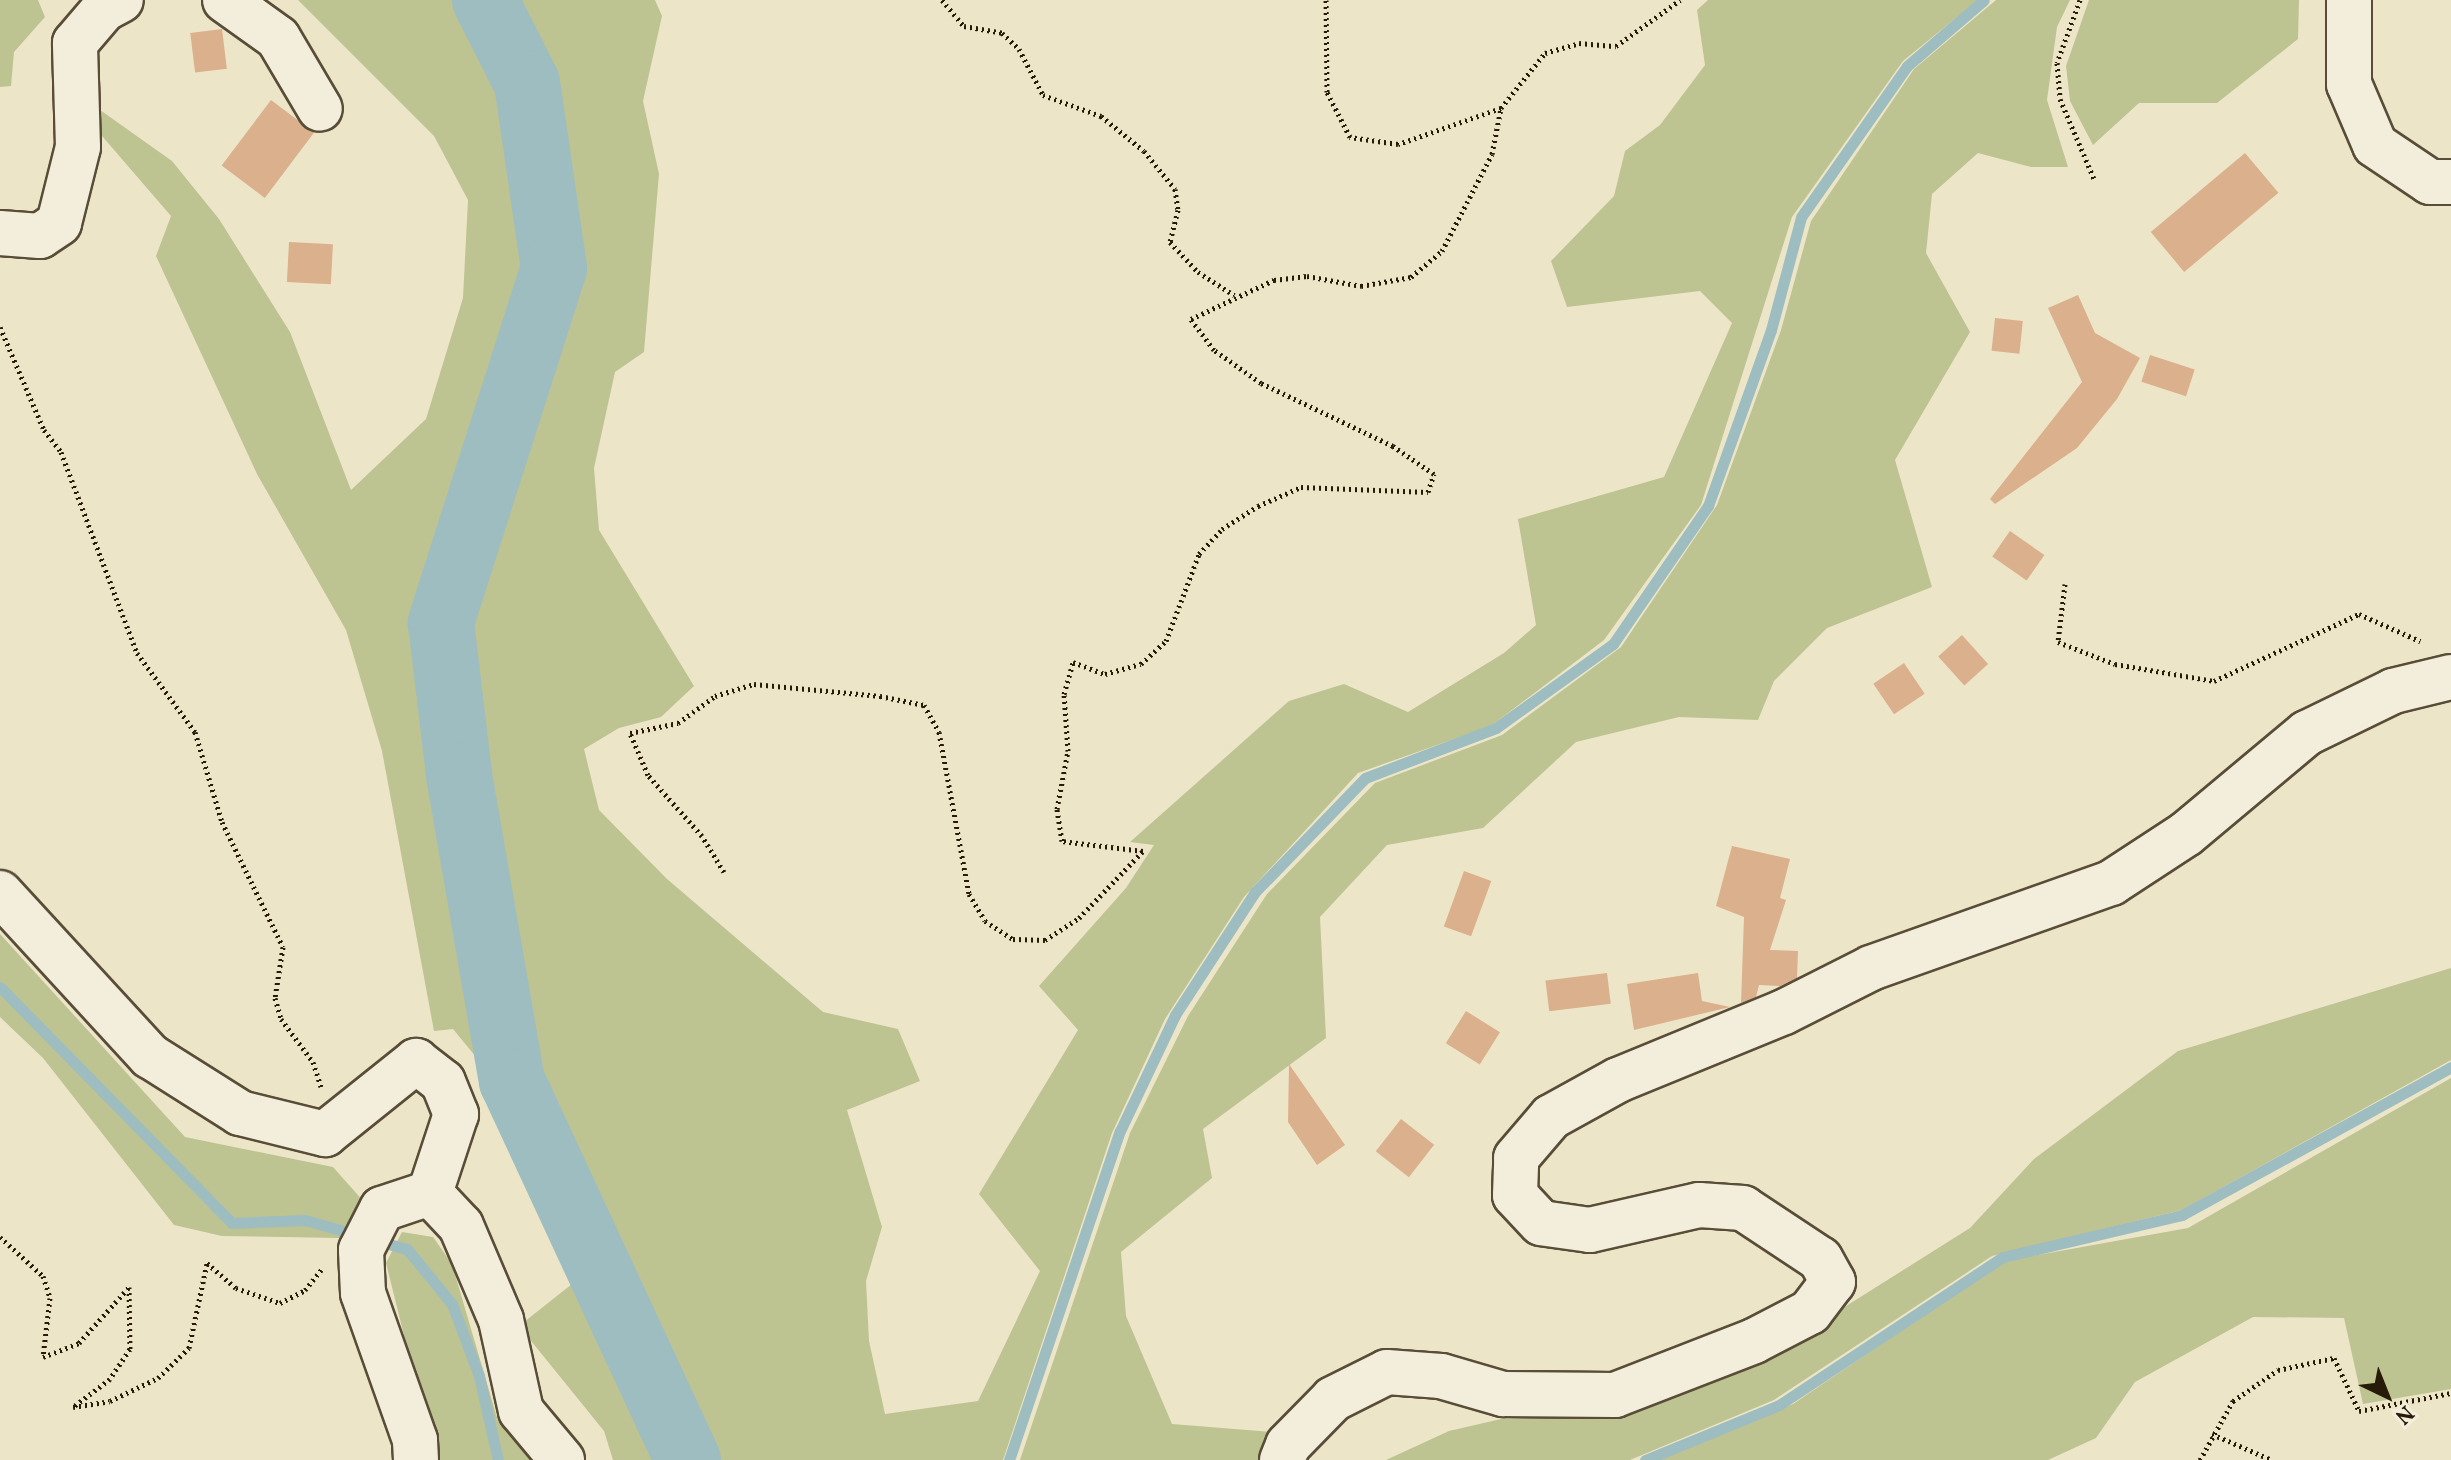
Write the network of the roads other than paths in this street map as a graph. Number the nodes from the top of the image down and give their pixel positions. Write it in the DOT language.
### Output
graph roads {
  1 [pos="121,0"];
  2 [pos="225,0"];
  3 [pos="2349,0"];
  4 [pos="320,109"];
  5 [pos="2451,182"];
  6 [pos="0,233"];
  7 [pos="2439,661"];
  8 [pos="0,893"];
  9 [pos="430,1193"];
  10 [pos="416,1460"];
  11 [pos="562,1460"];
  12 [pos="1282,1460"];
  1 -- 6 [label="street"];
  2 -- 4 [label="street"];
  3 -- 5 [label="street"];
  7 -- 12 [label="street"];
  8 -- 9 [label="street"];
  9 -- 10 [label="street"];
  9 -- 11 [label="street"];
}
